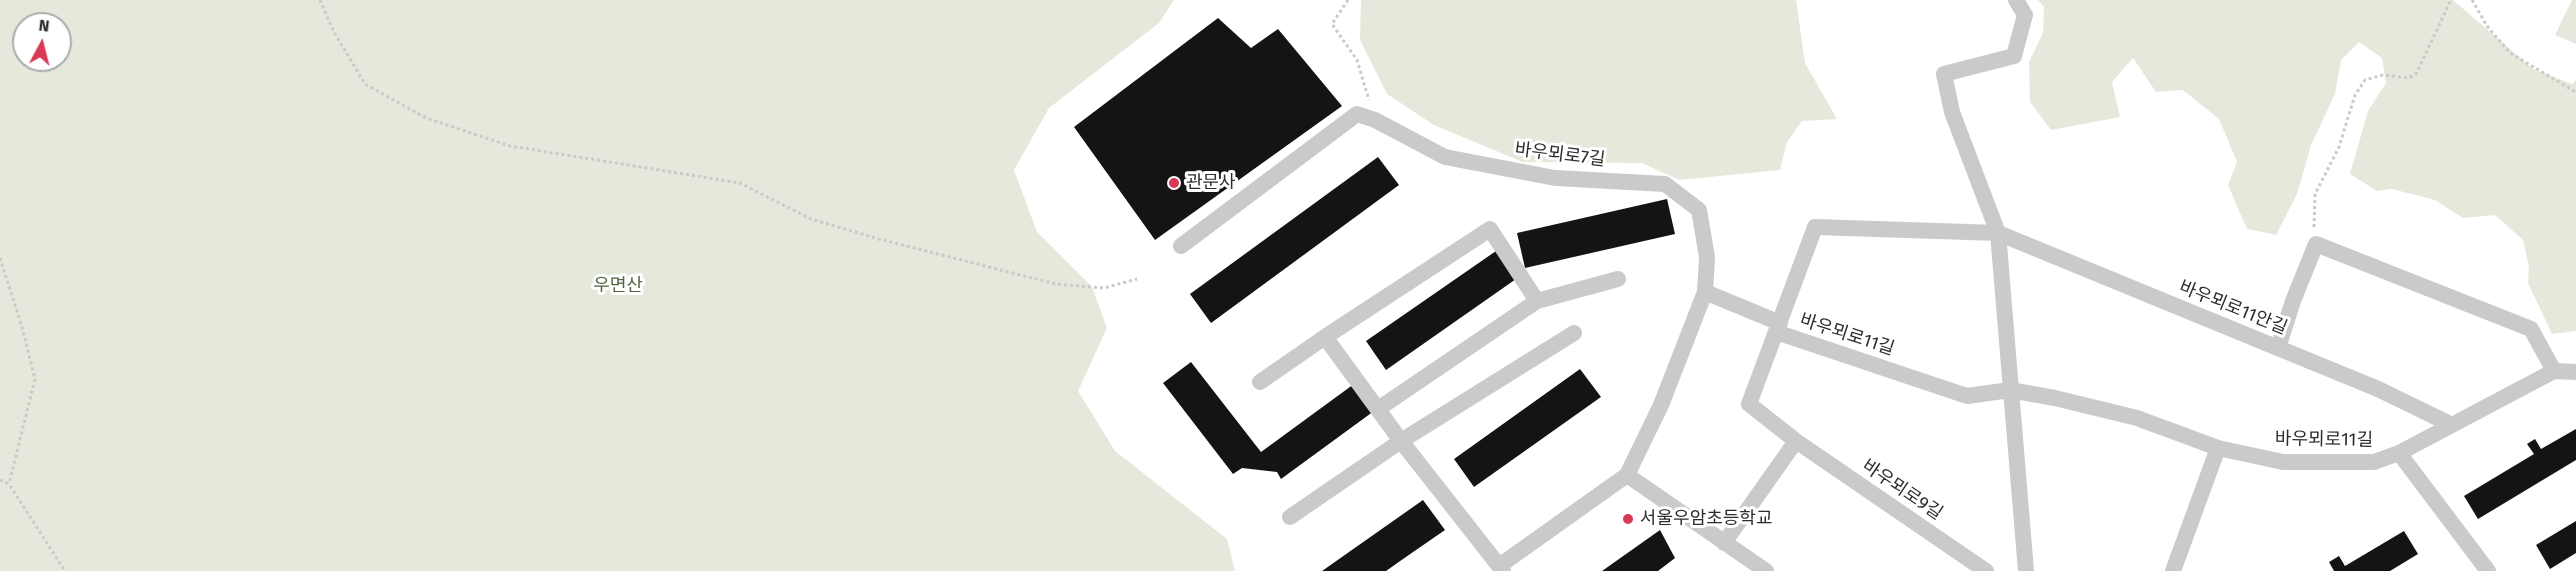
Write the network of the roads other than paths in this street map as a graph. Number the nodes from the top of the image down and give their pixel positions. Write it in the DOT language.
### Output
graph roads {
  1 [pos="2016,0"];
  2 [pos="1998,233"];
  3 [pos="1181,246"];
  4 [pos="1618,279"];
  5 [pos="1706,292"];
  6 [pos="1537,301"];
  7 [pos="1778,327"];
  8 [pos="1574,333"];
  9 [pos="1325,337"];
  10 [pos="2278,348"];
  11 [pos="2554,371"];
  12 [pos="2576,372"];
  13 [pos="1260,382"];
  14 [pos="2010,390"];
  15 [pos="1378,409"];
  16 [pos="2450,424"];
  17 [pos="1401,441"];
  18 [pos="1796,441"];
  19 [pos="2218,447"];
  20 [pos="2399,453"];
  21 [pos="1627,475"];
  22 [pos="1290,517"];
  23 [pos="1724,543"];
  24 [pos="1501,568"];
  25 [pos="1766,571"];
  26 [pos="1986,571"];
  27 [pos="2026,571"];
  28 [pos="2173,571"];
  29 [pos="2488,571"];
  1 -- 2 [label="street"];
  2 -- 7 [label="street, 바우뫼로11안길"];
  2 -- 10 [label="street, 바우뫼로11안길"];
  2 -- 14 [label="street"];
  3 -- 5 [label="street, 바우뫼로7길"];
  4 -- 6 [label="street"];
  5 -- 7 [label="street, 바우뫼로11길"];
  5 -- 21 [label="street, 바우뫼로7길"];
  6 -- 9 [label="street"];
  6 -- 15 [label="street"];
  7 -- 14 [label="street, 바우뫼로11길"];
  7 -- 18 [label="street, 바우뫼로9길"];
  8 -- 17 [label="street"];
  9 -- 13 [label="street"];
  9 -- 15 [label="street"];
  10 -- 11 [label="street"];
  10 -- 16 [label="street, 바우뫼로11안길"];
  11 -- 12 [label="street, 바우뫼로11길"];
  11 -- 16 [label="street, 바우뫼로11길"];
  14 -- 19 [label="street, 바우뫼로11길"];
  14 -- 27 [label="street"];
  15 -- 17 [label="street"];
  16 -- 20 [label="street, 바우뫼로11길"];
  17 -- 22 [label="street"];
  17 -- 24 [label="street"];
  18 -- 23 [label="street"];
  18 -- 26 [label="street, 바우뫼로9길"];
  19 -- 20 [label="street, 바우뫼로11길"];
  19 -- 28 [label="street"];
  20 -- 29 [label="street"];
  21 -- 23 [label="street"];
  21 -- 24 [label="street, 바우뫼로7길"];
  23 -- 25 [label="street"];
}
